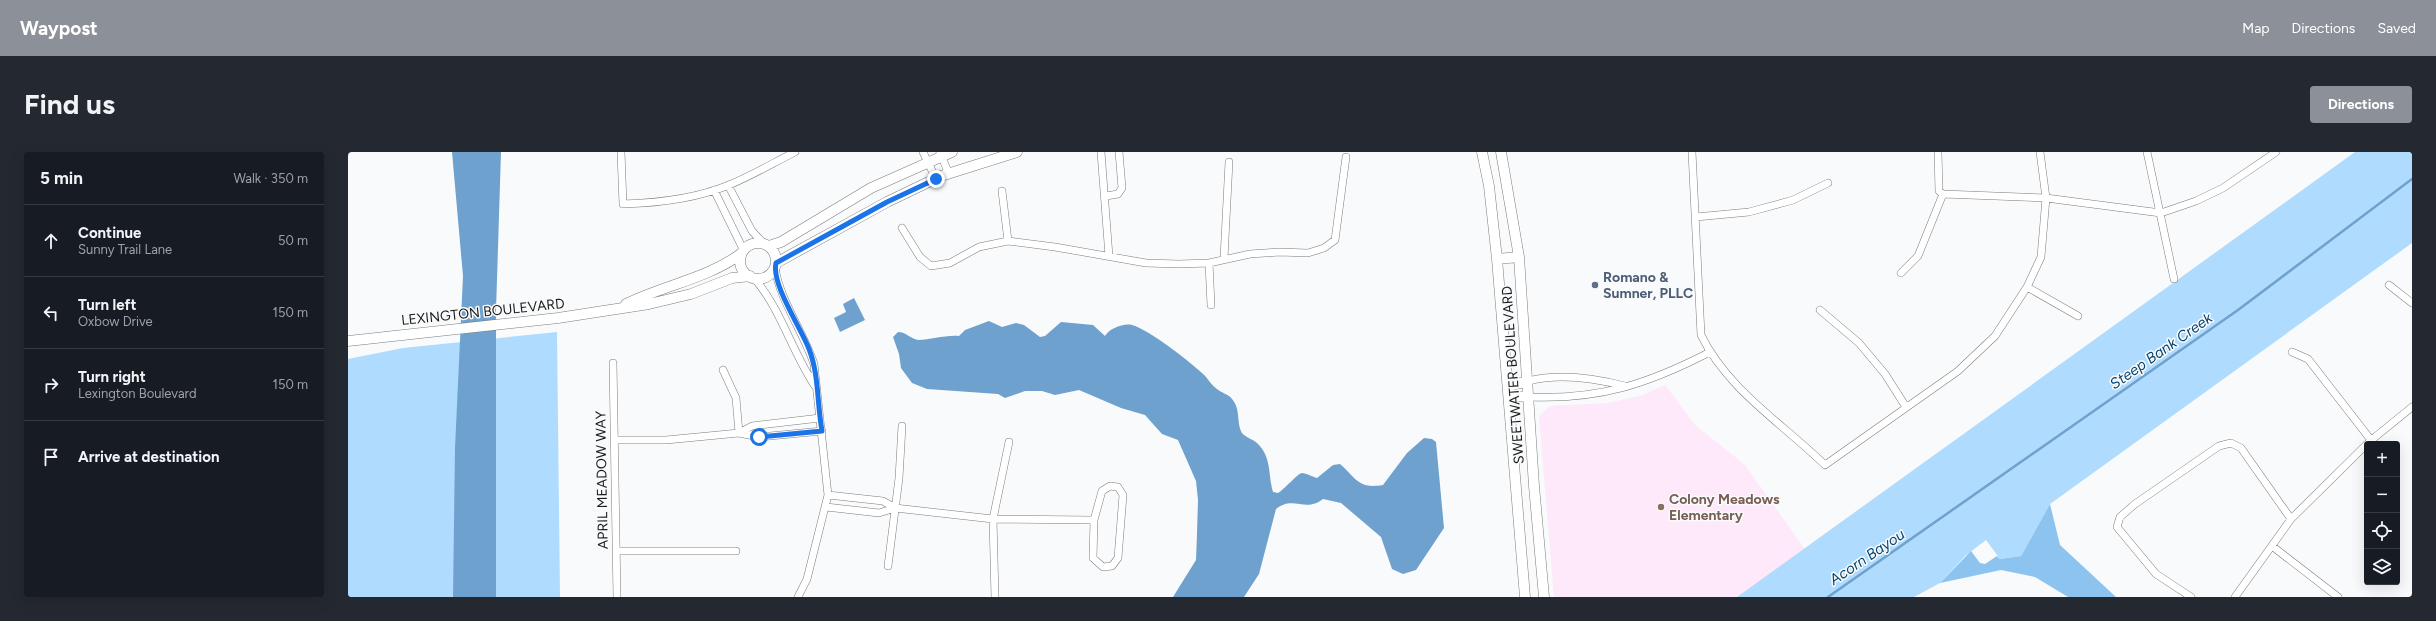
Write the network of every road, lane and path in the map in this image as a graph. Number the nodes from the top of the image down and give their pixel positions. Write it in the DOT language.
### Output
graph roads {
  1 [pos="621,152"];
  2 [pos="795,152"];
  3 [pos="923,152"];
  4 [pos="952,152"];
  5 [pos="1017,152"];
  6 [pos="1101,152"];
  7 [pos="1119,152"];
  8 [pos="1482,152"];
  9 [pos="1501,152"];
  10 [pos="1692,152"];
  11 [pos="1938,152"];
  12 [pos="2040,152"];
  13 [pos="2147,152"];
  14 [pos="2276,152"];
  15 [pos="941,154"];
  16 [pos="1346,157"];
  17 [pos="928,162"];
  18 [pos="1229,162"];
  19 [pos="948,174"];
  20 [pos="936,179"];
  21 [pos="1828,183"];
  22 [pos="728,185"];
  23 [pos="714,190"];
  24 [pos="1002,191"];
  25 [pos="1943,194"];
  26 [pos="1106,196"];
  27 [pos="2046,198"];
  28 [pos="2161,213"];
  29 [pos="1696,217"];
  30 [pos="902,228"];
  31 [pos="1008,242"];
  32 [pos="767,245"];
  33 [pos="743,252"];
  34 [pos="1108,256"];
  35 [pos="1519,257"];
  36 [pos="1224,258"];
  37 [pos="1497,259"];
  38 [pos="1209,263"];
  39 [pos="775,265"];
  40 [pos="1901,273"];
  41 [pos="752,277"];
  42 [pos="2174,279"];
  43 [pos="2389,285"];
  44 [pos="2027,287"];
  45 [pos="2412,302"];
  46 [pos="1211,305"];
  47 [pos="620,307"];
  48 [pos="1820,310"];
  49 [pos="2078,316"];
  50 [pos="348,341"];
  51 [pos="1710,352"];
  52 [pos="2292,352"];
  53 [pos="613,363"];
  54 [pos="723,370"];
  55 [pos="1528,381"];
  56 [pos="1626,386"];
  57 [pos="816,388"];
  58 [pos="1509,391"];
  59 [pos="1529,397"];
  60 [pos="1906,407"];
  61 [pos="2412,407"];
  62 [pos="820,418"];
  63 [pos="902,426"];
  64 [pos="822,431"];
  65 [pos="739,433"];
  66 [pos="616,440"];
  67 [pos="2367,441"];
  68 [pos="2370,441"];
  69 [pos="1009,442"];
  70 [pos="2364,447"];
  71 [pos="828,495"];
  72 [pos="826,507"];
  73 [pos="895,508"];
  74 [pos="993,519"];
  75 [pos="2291,519"];
  76 [pos="1094,520"];
  77 [pos="2272,546"];
  78 [pos="736,550"];
  79 [pos="616,551"];
  80 [pos="888,566"];
  81 [pos="616,597"];
  82 [pos="798,597"];
  83 [pos="995,597"];
  84 [pos="1525,597"];
  85 [pos="1544,597"];
  86 [pos="2191,597"];
  87 [pos="2235,597"];
  88 [pos="2338,597"];
  1 -- 23 [label="street"];
  2 -- 22 [label="street"];
  3 -- 17 [label="street"];
  4 -- 15 [label="street"];
  5 -- 19 [label="street"];
  6 -- 26 [label="street"];
  7 -- 26 [label="street"];
  8 -- 37 [label="street, SWEETWATER BOULEVARD"];
  9 -- 35 [label="street, SWEETWATER BOULEVARD"];
  10 -- 29 [label="street"];
  11 -- 25 [label="street"];
  12 -- 27 [label="street"];
  13 -- 28 [label="street"];
  14 -- 28 [label="street"];
  15 -- 17 [label="street"];
  15 -- 19 [label="street"];
  16 -- 36 [label="street"];
  17 -- 20 [label="street"];
  17 -- 32 [label="street"];
  18 -- 36 [label="street"];
  19 -- 20 [label="street"];
  20 -- 39 [label="street"];
  21 -- 29 [label="street"];
  22 -- 23 [label="street"];
  22 -- 32 [label="street"];
  23 -- 33 [label="street"];
  24 -- 31 [label="street"];
  25 -- 27 [label="street"];
  25 -- 40 [label="street"];
  26 -- 34 [label="street"];
  27 -- 28 [label="street"];
  27 -- 44 [label="street"];
  28 -- 42 [label="street"];
  29 -- 51 [label="street"];
  30 -- 31 [label="street"];
  31 -- 34 [label="street"];
  32 -- 33 [label="street"];
  32 -- 39 [label="street"];
  33 -- 41 [label="street"];
  33 -- 47 [label="street, LEXINGTON BOULEVARD"];
  34 -- 38 [label="street"];
  35 -- 37 [label="street"];
  35 -- 55 [label="street, SWEETWATER BOULEVARD"];
  36 -- 38 [label="street"];
  37 -- 58 [label="street, SWEETWATER BOULEVARD"];
  38 -- 46 [label="street"];
  39 -- 41 [label="street"];
  39 -- 57 [label="street"];
  41 -- 47 [label="street, LEXINGTON BOULEVARD"];
  41 -- 57 [label="street"];
  43 -- 45 [label="street"];
  44 -- 49 [label="street"];
  44 -- 60 [label="street"];
  47 -- 50 [label="street, LEXINGTON BOULEVARD"];
  48 -- 60 [label="street"];
  51 -- 56 [label="street"];
  51 -- 60 [label="street"];
  52 -- 67 [label="street"];
  53 -- 66 [label="street, APRIL MEADOW WAY"];
  54 -- 65 [label="street"];
  55 -- 56 [label="street"];
  55 -- 58 [label="street"];
  55 -- 59 [label="street, SWEETWATER BOULEVARD"];
  56 -- 59 [label="street"];
  57 -- 62 [label="street"];
  58 -- 59 [label="street"];
  58 -- 84 [label="street, SWEETWATER BOULEVARD"];
  59 -- 85 [label="street, SWEETWATER BOULEVARD"];
  61 -- 68 [label="street"];
  62 -- 64 [label="street"];
  62 -- 65 [label="street"];
  63 -- 73 [label="street"];
  64 -- 65 [label="street"];
  64 -- 71 [label="street"];
  65 -- 66 [label="street"];
  66 -- 79 [label="street, APRIL MEADOW WAY"];
  69 -- 74 [label="street"];
  70 -- 75 [label="street"];
  71 -- 72 [label="street"];
  71 -- 73 [label="street"];
  72 -- 73 [label="street"];
  72 -- 82 [label="street"];
  73 -- 74 [label="street"];
  73 -- 80 [label="street"];
  74 -- 76 [label="street"];
  74 -- 83 [label="street"];
  75 -- 77 [label="street"];
  75 -- 86 [label="street"];
  76 -- 76 [label="street"];
  77 -- 87 [label="street"];
  77 -- 88 [label="street"];
  78 -- 79 [label="street"];
  79 -- 81 [label="street, APRIL MEADOW WAY"];
}
